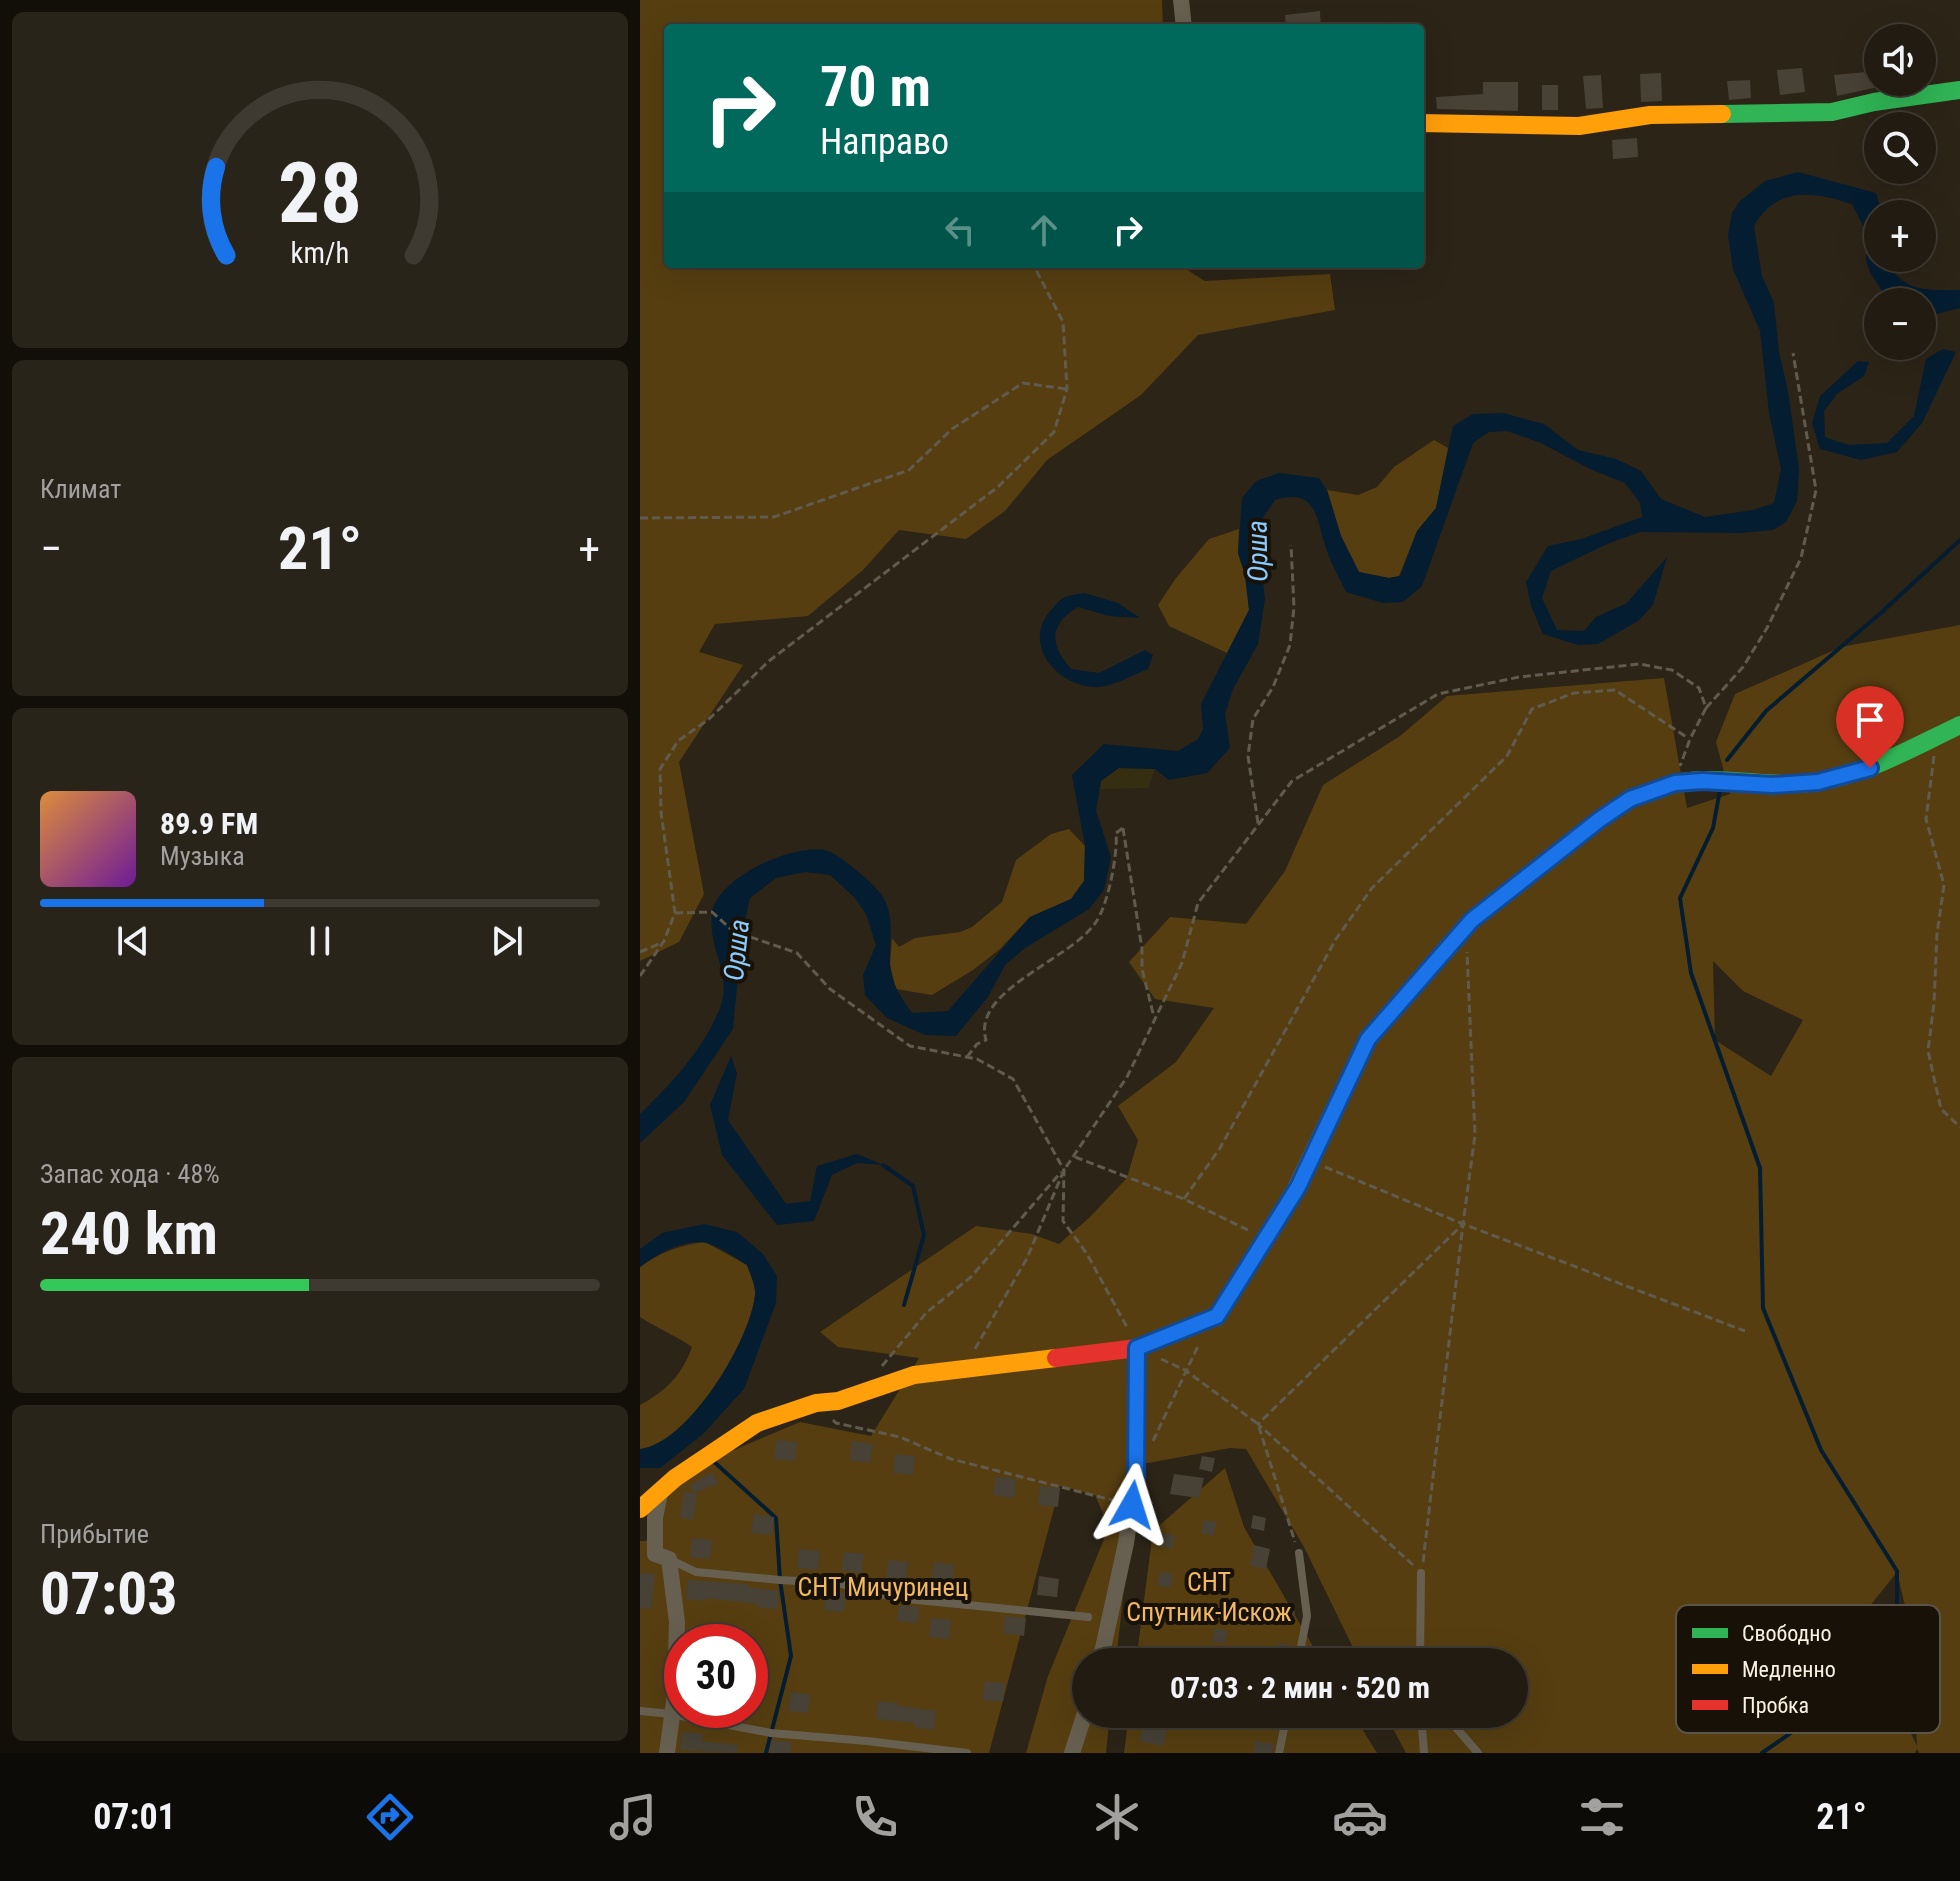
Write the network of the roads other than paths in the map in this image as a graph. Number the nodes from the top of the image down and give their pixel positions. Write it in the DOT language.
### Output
graph roads {
  1 [pos="1181,0"];
  2 [pos="1184,24"];
  3 [pos="1960,90"];
  4 [pos="1424,123"];
  5 [pos="1960,725"];
  6 [pos="1137,1348"];
  7 [pos="660,1493"];
  8 [pos="640,1509"];
  9 [pos="640,1534"];
  10 [pos="1299,1553"];
  11 [pos="655,1556"];
  12 [pos="1421,1573"];
  13 [pos="1088,1617"];
  14 [pos="677,1624"];
  15 [pos="1103,1648"];
  16 [pos="1301,1648"];
  17 [pos="1420,1648"];
  18 [pos="640,1711"];
  19 [pos="664,1713"];
  20 [pos="670,1728"];
  21 [pos="745,1728"];
  22 [pos="1080,1728"];
  23 [pos="1284,1728"];
  24 [pos="1422,1728"];
  25 [pos="1456,1728"];
  26 [pos="667,1753"];
  27 [pos="967,1753"];
  28 [pos="1072,1753"];
  29 [pos="1279,1753"];
  30 [pos="1424,1753"];
  31 [pos="1478,1753"];
  1 -- 2 [label="street"];
  3 -- 4 [label="street"];
  5 -- 6 [label="street"];
  6 -- 7 [label="street"];
  6 -- 15 [label="street"];
  7 -- 8 [label="street"];
  7 -- 11 [label="street"];
  9 -- 11 [label="street"];
  10 -- 16 [label="lane"];
  11 -- 13 [label="lane"];
  11 -- 14 [label="street"];
  12 -- 17 [label="lane"];
  18 -- 19 [label="lane"];
  20 -- 26 [label="street"];
  21 -- 27 [label="lane"];
  22 -- 28 [label="street"];
  23 -- 29 [label="lane"];
  24 -- 30 [label="lane"];
  25 -- 31 [label="lane"];
}
